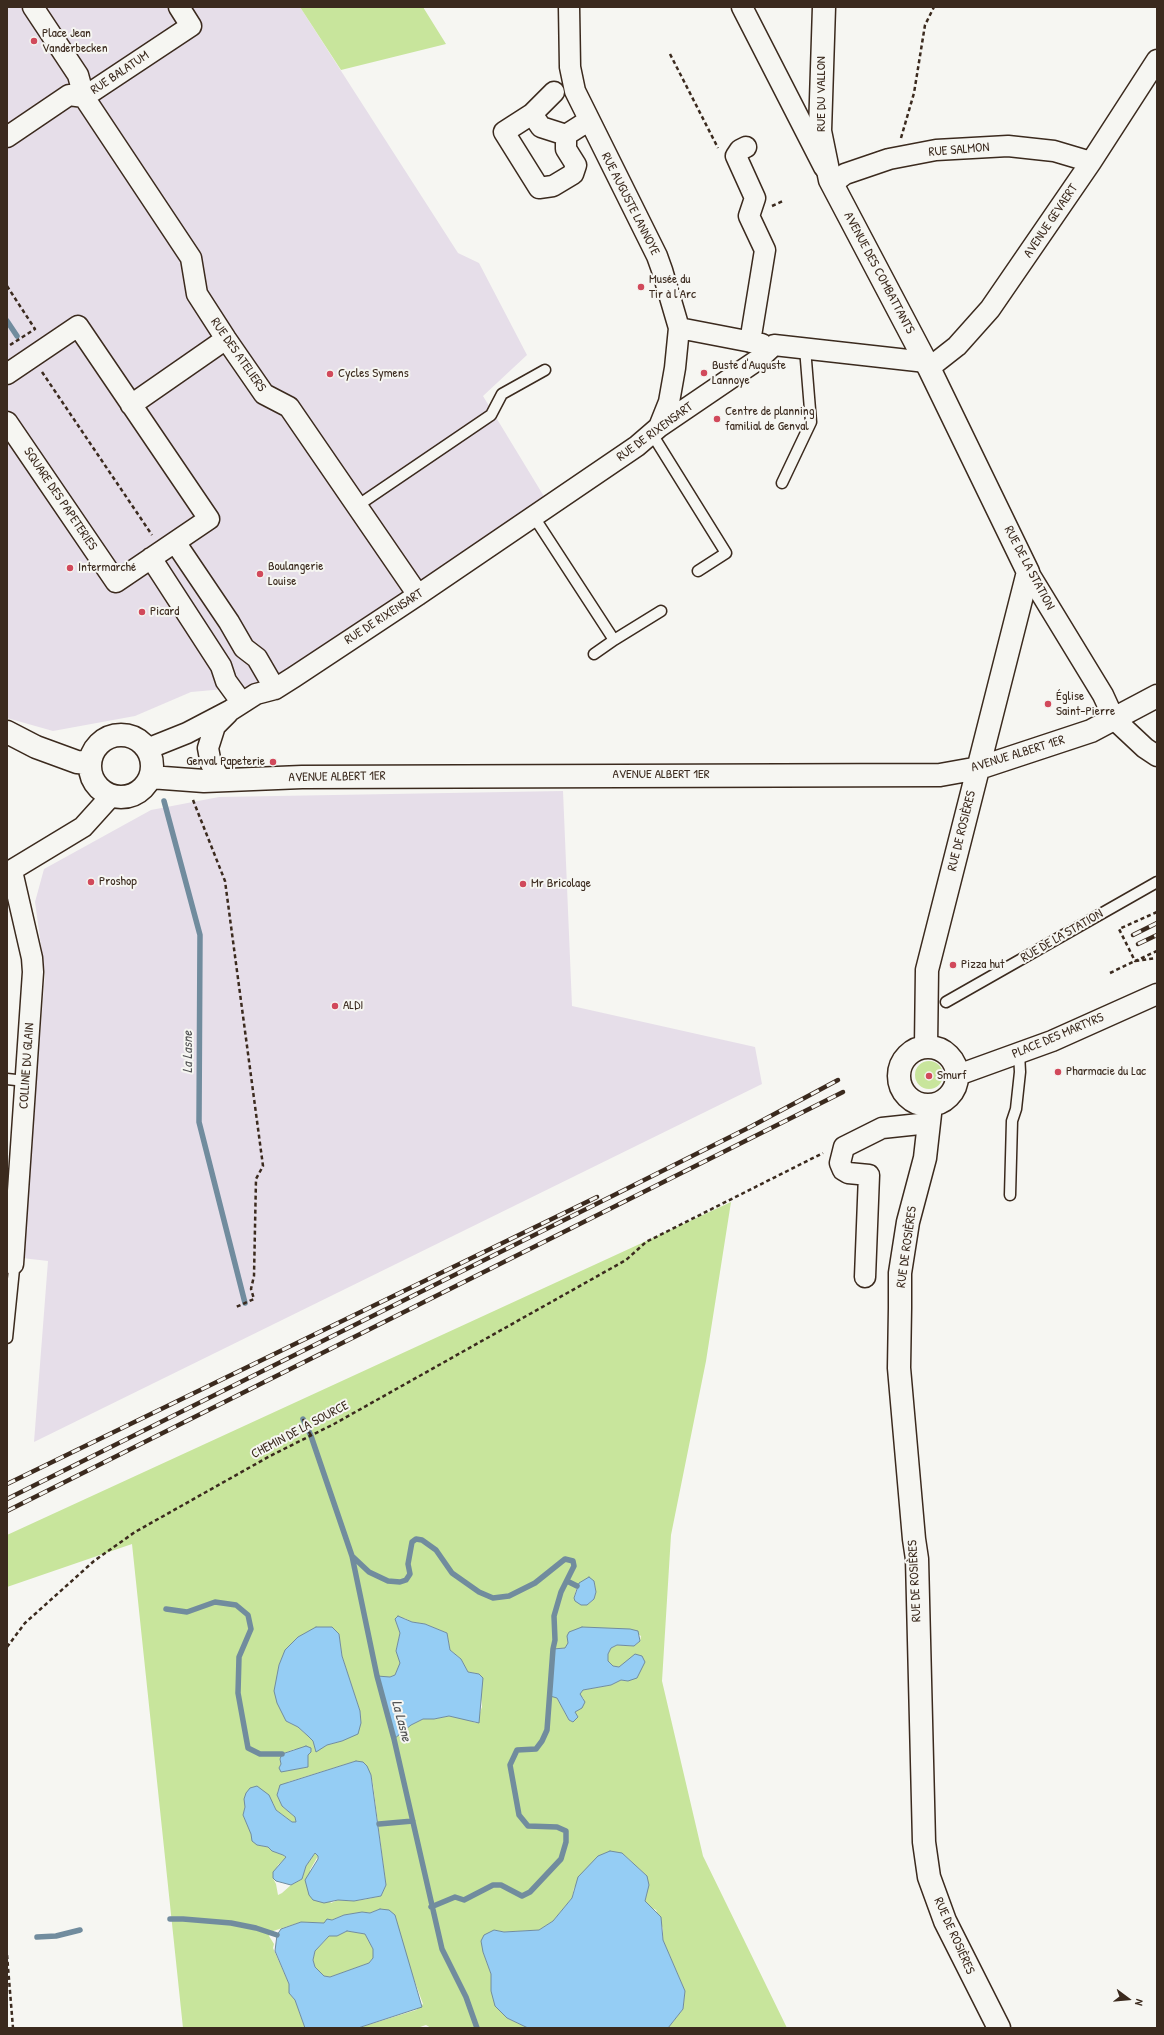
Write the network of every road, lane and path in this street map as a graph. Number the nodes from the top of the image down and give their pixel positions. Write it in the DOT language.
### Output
graph roads {
  1 [pos="33,7"];
  2 [pos="179,7"];
  3 [pos="569,7"];
  4 [pos="742,7"];
  5 [pos="824,7"];
  6 [pos="934,7"];
  7 [pos="670,54"];
  8 [pos="1157,60"];
  9 [pos="554,92"];
  10 [pos="84,97"];
  11 [pos="532,114"];
  12 [pos="588,120"];
  13 [pos="566,135"];
  14 [pos="7,137"];
  15 [pos="746,147"];
  16 [pos="719,149"];
  17 [pos="896,158"];
  18 [pos="1091,162"];
  19 [pos="831,182"];
  20 [pos="7,286"];
  21 [pos="678,328"];
  22 [pos="21,339"];
  23 [pos="226,339"];
  24 [pos="750,342"];
  25 [pos="774,345"];
  26 [pos="7,348"];
  27 [pos="805,348"];
  28 [pos="32,357"];
  29 [pos="928,365"];
  30 [pos="545,370"];
  31 [pos="7,374"];
  32 [pos="131,404"];
  33 [pos="7,422"];
  34 [pos="656,430"];
  35 [pos="782,483"];
  36 [pos="357,506"];
  37 [pos="534,517"];
  38 [pos="162,550"];
  39 [pos="698,572"];
  40 [pos="1028,572"];
  41 [pos="418,595"];
  42 [pos="660,611"];
  43 [pos="614,640"];
  44 [pos="594,654"];
  45 [pos="274,689"];
  46 [pos="1157,696"];
  47 [pos="236,707"];
  48 [pos="1114,719"];
  49 [pos="7,732"];
  50 [pos="147,749"];
  51 [pos="1157,756"];
  52 [pos="89,763"];
  53 [pos="979,768"];
  54 [pos="150,777"];
  55 [pos="182,780"];
  56 [pos="221,780"];
  57 [pos="111,796"];
  58 [pos="9,872"];
  59 [pos="1157,882"];
  60 [pos="1157,912"];
  61 [pos="1157,951"];
  62 [pos="1157,958"];
  63 [pos="1135,961"];
  64 [pos="1110,973"];
  65 [pos="1157,994"];
  66 [pos="946,1002"];
  67 [pos="926,1046"];
  68 [pos="1019,1053"];
  69 [pos="958,1075"];
  70 [pos="16,1080"];
  71 [pos="930,1114"];
  72 [pos="827,1151"];
  73 [pos="1010,1195"];
  74 [pos="10,1265"];
  75 [pos="866,1277"];
  76 [pos="236,1307"];
  77 [pos="7,1338"];
  78 [pos="303,1419"];
  79 [pos="311,1436"];
  80 [pos="7,1647"];
  81 [pos="7,1955"];
  82 [pos="13,2028"];
  83 [pos="999,2028"];
  1 -- 10 [label="street"];
  2 -- 10 [label="street, RUE BALATUM"];
  3 -- 12 [label="street, RUE AUGUSTE LANNOYE"];
  4 -- 19 [label="street, AVENUE DES COMBATTANTS"];
  5 -- 19 [label="street, RUE DU VALLON"];
  6 -- 17 [label="path"];
  7 -- 16 [label="path"];
  8 -- 18 [label="street, AVENUE GEVAERT"];
  9 -- 11 [label="street"];
  10 -- 14 [label="street, RUE BALATUM"];
  10 -- 23 [label="street, RUE DES ATELIERS"];
  11 -- 13 [label="street"];
  11 -- 13 [label="street"];
  12 -- 13 [label="street"];
  12 -- 21 [label="street, RUE AUGUSTE LANNOYE"];
  15 -- 24 [label="street"];
  17 -- 18 [label="street, RUE SALMON"];
  17 -- 19 [label="street, RUE SALMON"];
  18 -- 29 [label="street, AVENUE GEVAERT"];
  19 -- 29 [label="street, AVENUE DES COMBATTANTS"];
  20 -- 22 [label="path"];
  21 -- 24 [label="street"];
  21 -- 34 [label="street, RUE AUGUSTE LANNOYE"];
  22 -- 26 [label="path"];
  22 -- 28 [label="path"];
  23 -- 32 [label="street"];
  23 -- 36 [label="street, RUE DES ATELIERS"];
  24 -- 25 [label="street"];
  25 -- 27 [label="street"];
  25 -- 34 [label="street, RUE DE RIXENSART"];
  27 -- 29 [label="street"];
  27 -- 35 [label="lane"];
  28 -- 31 [label="street, SQUARE DES PAPETERIES"];
  28 -- 32 [label="street, SQUARE DES PAPETERIES"];
  28 -- 38 [label="path"];
  29 -- 40 [label="street, RUE DE LA STATION"];
  30 -- 36 [label="lane"];
  32 -- 38 [label="street, SQUARE DES PAPETERIES"];
  33 -- 38 [label="street, SQUARE DES PAPETERIES"];
  34 -- 37 [label="street, RUE DE RIXENSART"];
  34 -- 39 [label="lane"];
  36 -- 41 [label="street, RUE DES ATELIERS"];
  37 -- 41 [label="street, RUE DE RIXENSART"];
  37 -- 43 [label="lane"];
  38 -- 45 [label="street"];
  38 -- 47 [label="street"];
  40 -- 48 [label="street, RUE DE LA STATION"];
  40 -- 53 [label="street, RUE DE ROSIÈRES"];
  41 -- 45 [label="street, RUE DE RIXENSART"];
  42 -- 43 [label="lane"];
  43 -- 44 [label="lane"];
  45 -- 47 [label="street, RUE DE RIXENSART"];
  46 -- 48 [label="street, AVENUE ALBERT 1ER"];
  47 -- 50 [label="street, RUE DE RIXENSART"];
  47 -- 56 [label="street, RUE DE RIXENSART"];
  48 -- 51 [label="street, RUE DE LA STATION"];
  48 -- 53 [label="street, AVENUE ALBERT 1ER"];
  49 -- 52 [label="street"];
  50 -- 52 [label="street"];
  50 -- 54 [label="street"];
  52 -- 57 [label="street"];
  53 -- 56 [label="street, AVENUE ALBERT 1ER"];
  53 -- 67 [label="street, RUE DE ROSIÈRES"];
  54 -- 55 [label="street, AVENUE ALBERT 1ER"];
  54 -- 57 [label="street"];
  55 -- 56 [label="street, AVENUE ALBERT 1ER"];
  55 -- 76 [label="path"];
  57 -- 58 [label="street, COLLINE DU GLAIN"];
  58 -- 70 [label="street, COLLINE DU GLAIN"];
  59 -- 66 [label="lane, RUE DE LA STATION"];
  60 -- 63 [label="path"];
  61 -- 63 [label="path"];
  62 -- 63 [label="path"];
  63 -- 64 [label="path"];
  65 -- 68 [label="street, PLACE DES MARTYRS"];
  67 -- 69 [label="street"];
  67 -- 71 [label="street"];
  68 -- 69 [label="street, PLACE DES MARTYRS"];
  68 -- 73 [label="lane"];
  69 -- 71 [label="street"];
  70 -- 74 [label="street, COLLINE DU GLAIN"];
  71 -- 75 [label="street"];
  71 -- 83 [label="street, RUE DE ROSIÈRES"];
  72 -- 79 [label="path, CHEMIN DE LA SOURCE"];
  74 -- 77 [label="lane"];
  78 -- 79 [label="path"];
  79 -- 80 [label="path, CHEMIN DE LA SOURCE"];
  81 -- 82 [label="path"];
}
